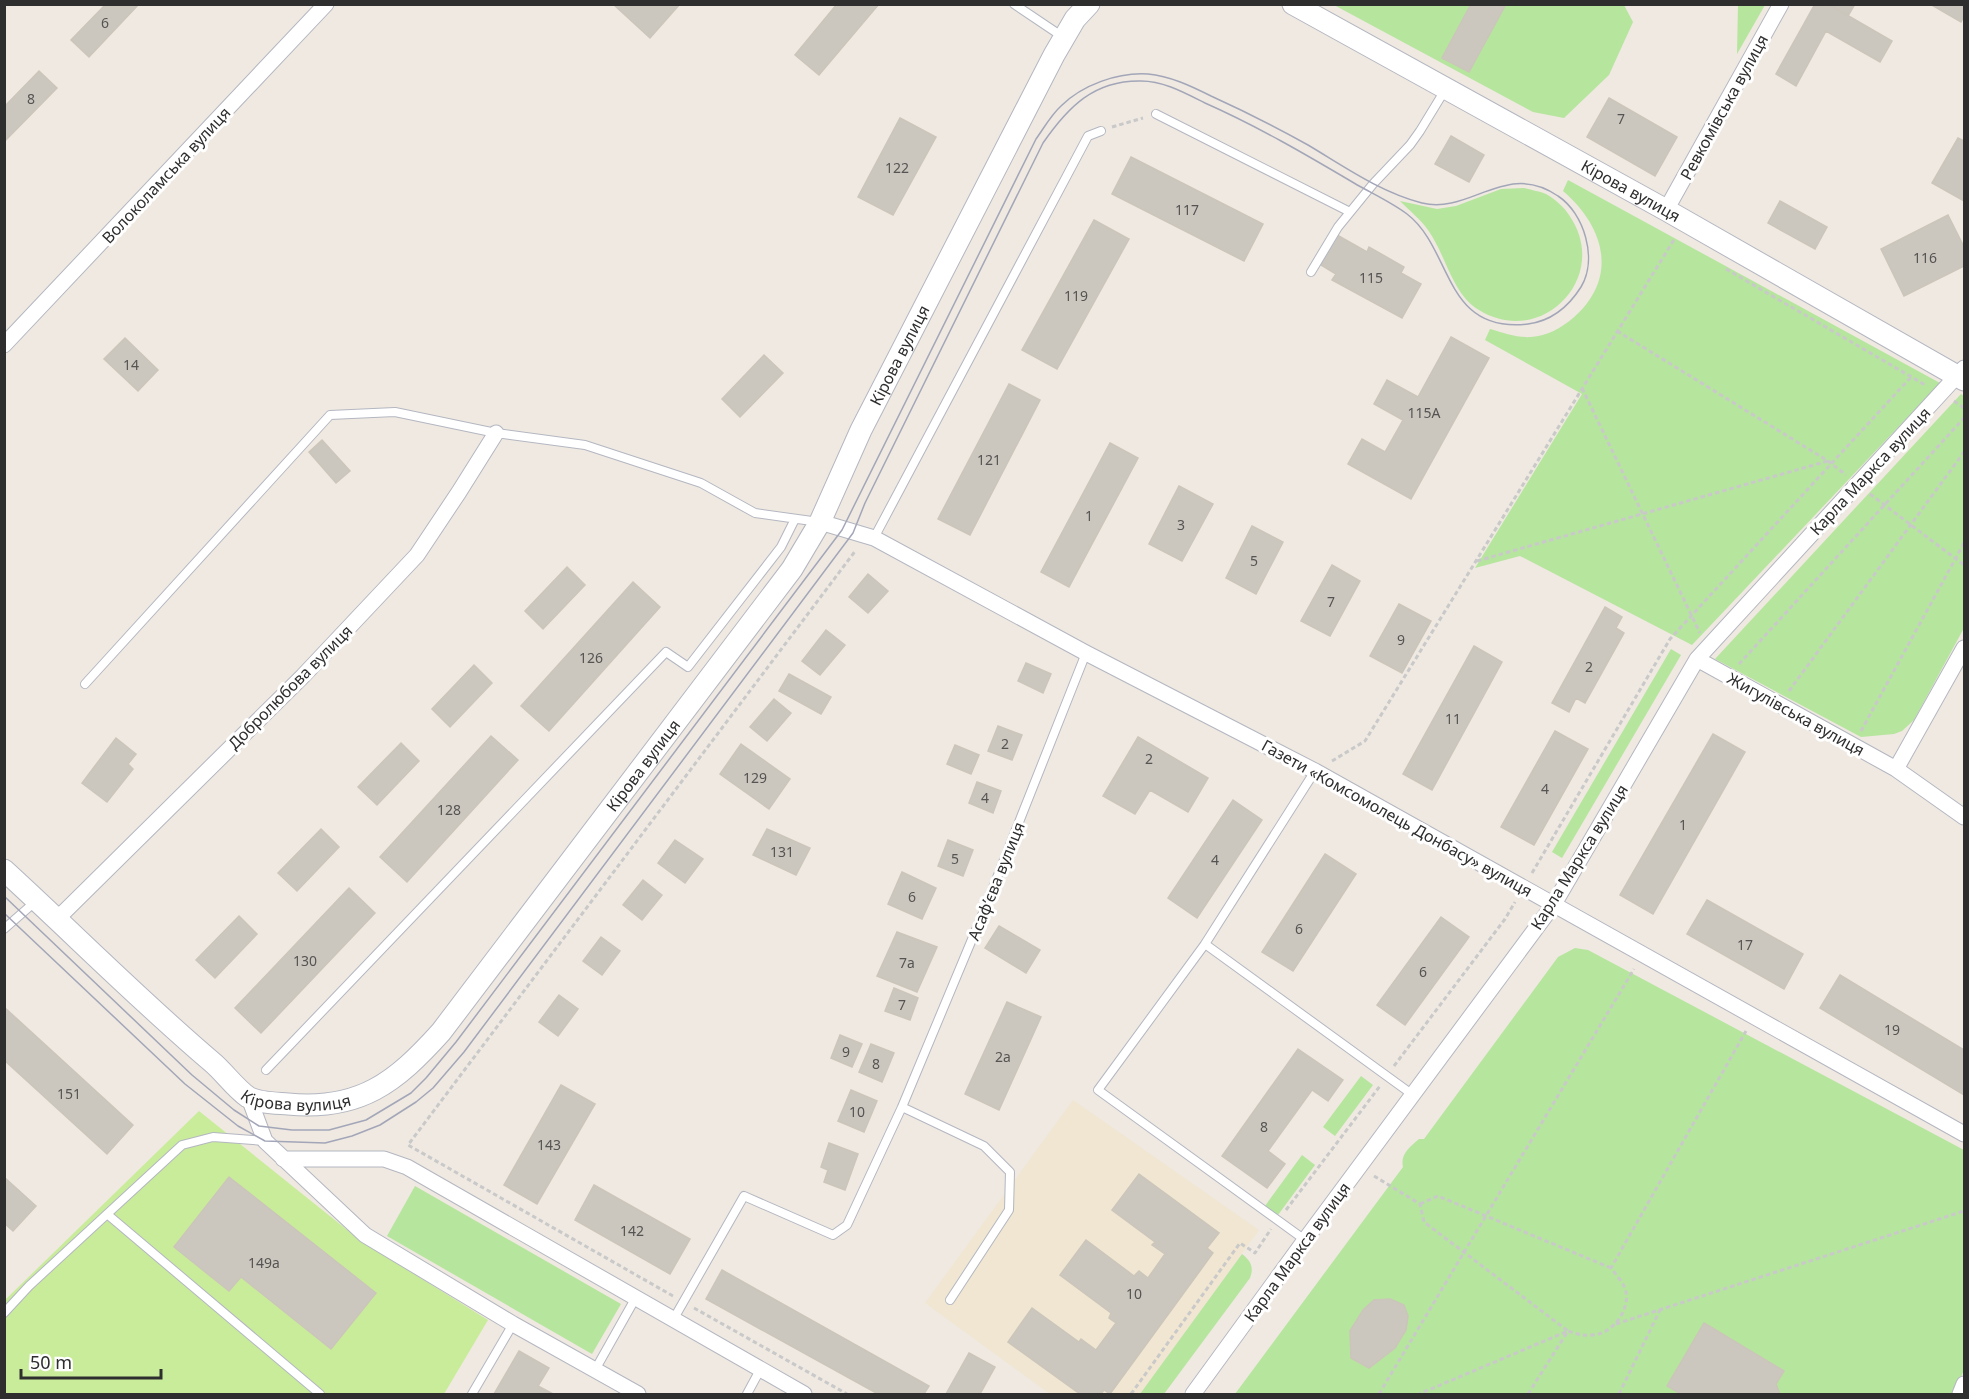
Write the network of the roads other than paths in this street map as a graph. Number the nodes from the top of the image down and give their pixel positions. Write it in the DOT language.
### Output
graph roads {
  1 [pos="326,4"];
  2 [pos="1014,4"];
  3 [pos="1089,4"];
  4 [pos="1293,4"];
  5 [pos="1781,4"];
  6 [pos="1064,37"];
  7 [pos="1445,88"];
  8 [pos="1156,114"];
  9 [pos="1101,131"];
  10 [pos="1666,210"];
  11 [pos="1350,212"];
  12 [pos="1311,272"];
  13 [pos="4,345"];
  14 [pos="1962,375"];
  15 [pos="496,433"];
  16 [pos="795,519"];
  17 [pos="820,522"];
  18 [pos="874,538"];
  19 [pos="1965,648"];
  20 [pos="1086,653"];
  21 [pos="1697,659"];
  22 [pos="85,684"];
  23 [pos="1896,769"];
  24 [pos="1315,771"];
  25 [pos="1965,818"];
  26 [pos="4,870"];
  27 [pos="37,900"];
  28 [pos="1554,904"];
  29 [pos="57,919"];
  30 [pos="4,929"];
  31 [pos="1205,944"];
  32 [pos="266,1070"];
  33 [pos="1413,1095"];
  34 [pos="249,1098"];
  35 [pos="902,1107"];
  36 [pos="1965,1134"];
  37 [pos="265,1141"];
  38 [pos="283,1159"];
  39 [pos="108,1214"];
  40 [pos="1305,1240"];
  41 [pos="635,1299"];
  42 [pos="950,1300"];
  43 [pos="4,1313"];
  44 [pos="673,1320"];
  45 [pos="513,1324"];
  46 [pos="596,1370"];
  47 [pos="760,1370"];
  48 [pos="1965,1384"];
  49 [pos="320,1395"];
  50 [pos="472,1395"];
  51 [pos="638,1395"];
  52 [pos="747,1395"];
  53 [pos="804,1395"];
  54 [pos="1193,1395"];
  55 [pos="1960,1395"];
  1 -- 13 [label="street, Волоколамська вулиця"];
  2 -- 6 [label="lane"];
  3 -- 6 [label="main road, Кірова вулиця"];
  4 -- 7 [label="main road, Кірова вулиця"];
  5 -- 10 [label="street, Ревкомівська вулиця"];
  6 -- 17 [label="main road, Кірова вулиця"];
  7 -- 10 [label="main road, Кірова вулиця"];
  7 -- 11 [label="lane"];
  8 -- 11 [label="lane"];
  9 -- 18 [label="lane"];
  10 -- 14 [label="main road, Кірова вулиця"];
  11 -- 12 [label="lane"];
  14 -- 21 [label="street, Карла Маркса вулиця"];
  15 -- 16 [label="lane"];
  15 -- 22 [label="lane"];
  15 -- 29 [label="street, Добролюбова вулиця"];
  16 -- 17 [label="lane"];
  16 -- 32 [label="lane"];
  17 -- 18 [label="street, Газети «Комсомолець Донбасу» вулиця"];
  17 -- 34 [label="main road, Кірова вулиця"];
  18 -- 20 [label="street, Газети «Комсомолець Донбасу» вулиця"];
  19 -- 23 [label="street"];
  20 -- 24 [label="street, Газети «Комсомолець Донбасу» вулиця"];
  20 -- 35 [label="lane, Асаф’єва вулиця"];
  21 -- 23 [label="street, Жигулівська вулиця"];
  21 -- 28 [label="street, Карла Маркса вулиця"];
  23 -- 25 [label="street, Жигулівська вулиця"];
  24 -- 28 [label="street, Газети «Комсомолець Донбасу» вулиця"];
  24 -- 31 [label="lane"];
  26 -- 27 [label="main road, Кірова вулиця"];
  27 -- 29 [label="main road, Кірова вулиця"];
  27 -- 30 [label="lane"];
  28 -- 33 [label="street, Карла Маркса вулиця"];
  28 -- 36 [label="street, Газети «Комсомолець Донбасу» вулиця"];
  29 -- 34 [label="main road, Кірова вулиця"];
  31 -- 33 [label="lane"];
  31 -- 40 [label="lane"];
  33 -- 40 [label="street, Карла Маркса вулиця"];
  34 -- 37 [label="street"];
  35 -- 42 [label="lane"];
  35 -- 44 [label="lane, Асаф’єва вулиця"];
  37 -- 38 [label="street"];
  37 -- 39 [label="lane"];
  38 -- 41 [label="street"];
  38 -- 45 [label="street"];
  39 -- 43 [label="lane"];
  39 -- 49 [label="lane"];
  40 -- 54 [label="street, Карла Маркса вулиця"];
  41 -- 44 [label="street"];
  41 -- 46 [label="lane"];
  44 -- 47 [label="street"];
  45 -- 46 [label="street"];
  45 -- 50 [label="lane"];
  46 -- 51 [label="street"];
  47 -- 52 [label="lane"];
  47 -- 53 [label="street"];
  48 -- 55 [label="street"];
}
